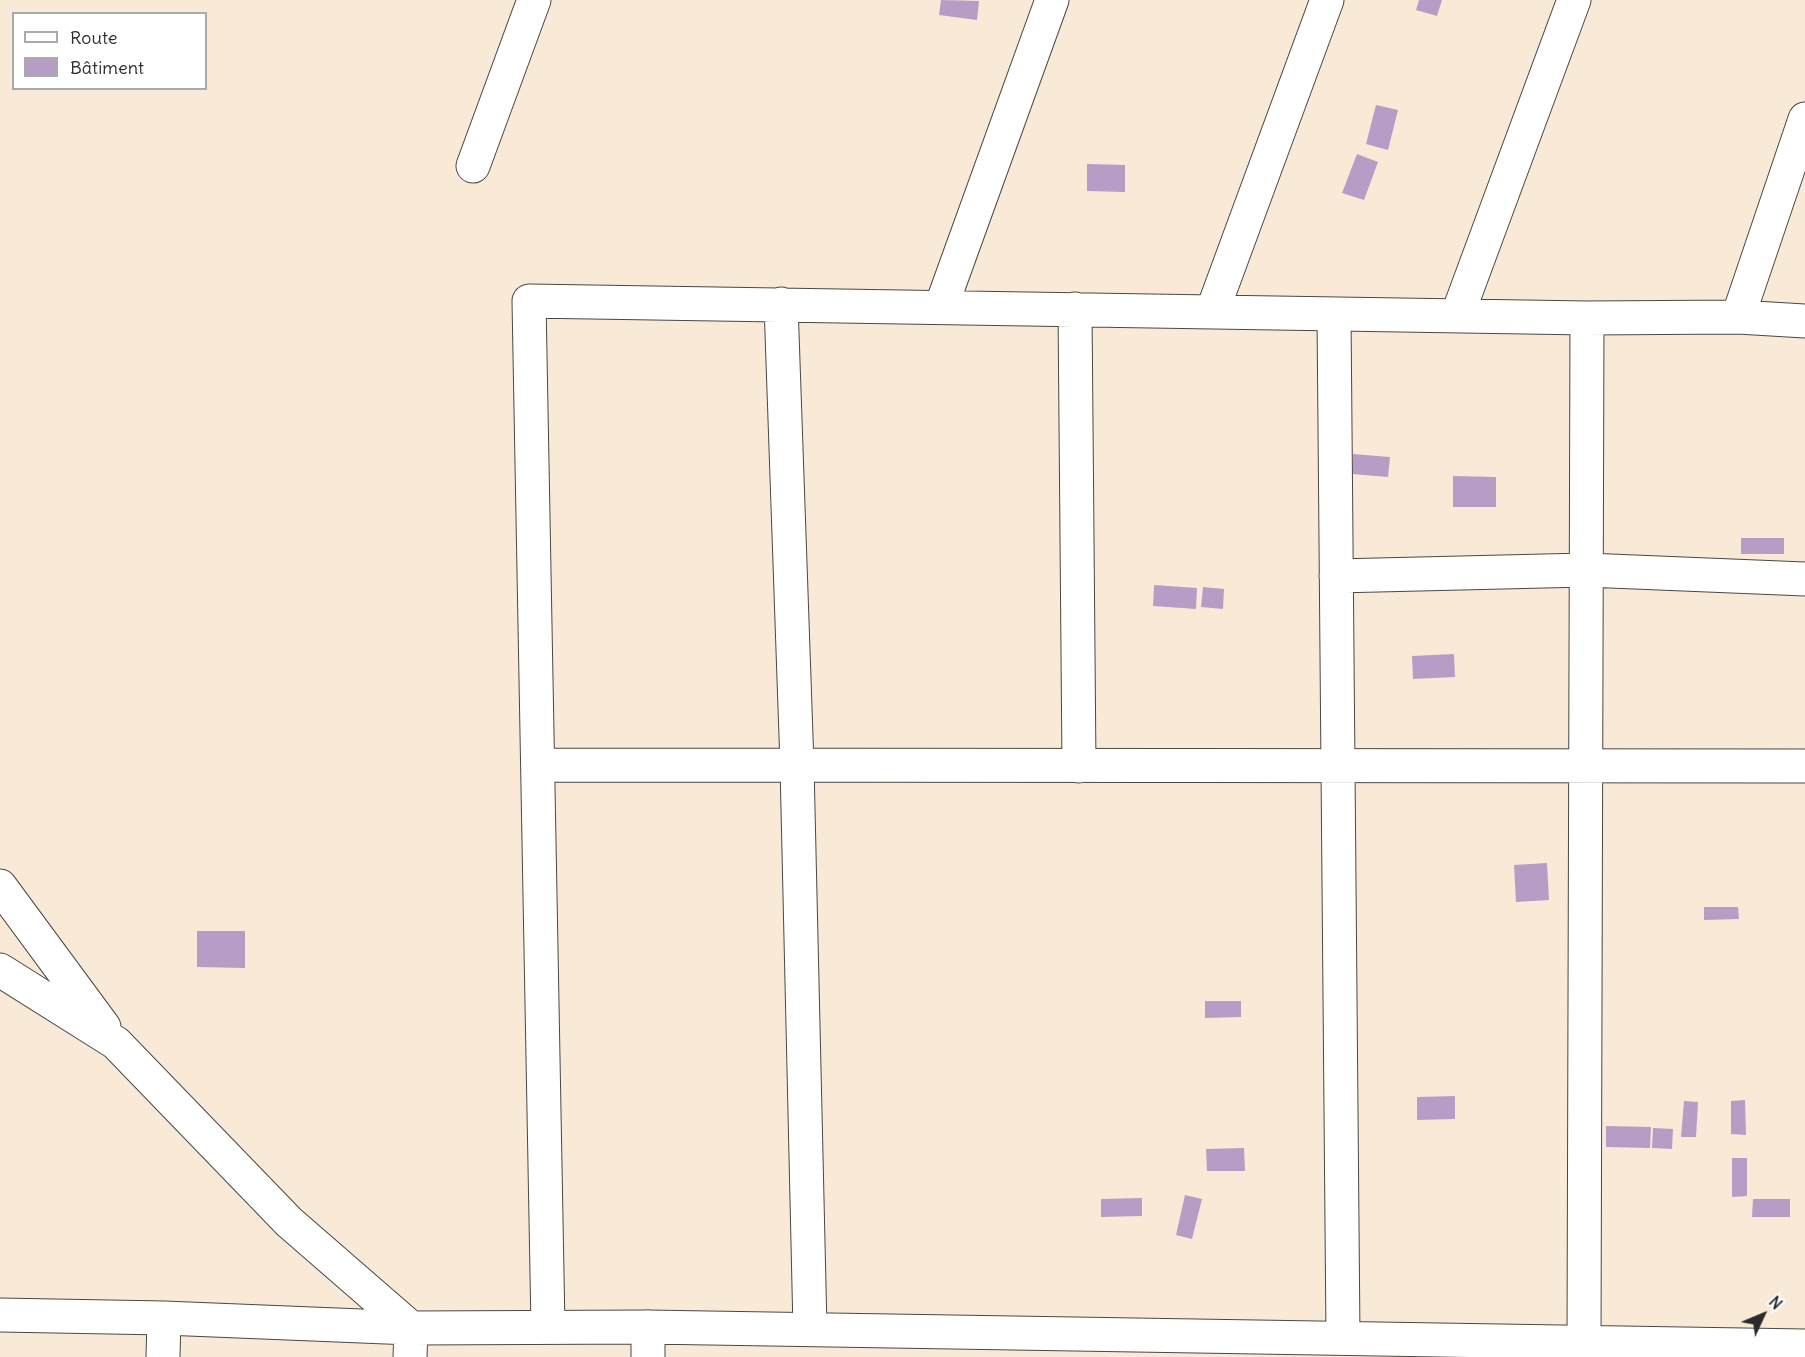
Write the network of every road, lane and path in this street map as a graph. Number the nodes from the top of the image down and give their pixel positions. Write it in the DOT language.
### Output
graph roads {
  1 [pos="534,0"];
  2 [pos="1052,0"];
  3 [pos="1327,0"];
  4 [pos="1574,0"];
  5 [pos="1805,119"];
  6 [pos="473,166"];
  7 [pos="781,304"];
  8 [pos="941,307"];
  9 [pos="1075,309"];
  10 [pos="1212,312"];
  11 [pos="1334,314"];
  12 [pos="1457,316"];
  13 [pos="1738,317"];
  14 [pos="1587,318"];
  15 [pos="1805,321"];
  16 [pos="1586,570"];
  17 [pos="1336,576"];
  18 [pos="1805,579"];
  19 [pos="538,765"];
  20 [pos="797,765"];
  21 [pos="1079,765"];
  22 [pos="1338,766"];
  23 [pos="1586,766"];
  24 [pos="1805,766"];
  25 [pos="0,886"];
  26 [pos="0,970"];
  27 [pos="116,1043"];
  28 [pos="0,1315"];
  29 [pos="164,1318"];
  30 [pos="548,1327"];
  31 [pos="810,1329"];
  32 [pos="1342,1338"];
  33 [pos="411,1342"];
  34 [pos="648,1342"];
  35 [pos="1584,1342"];
  36 [pos="930,1344"];
  37 [pos="1189,1346"];
  38 [pos="1805,1346"];
  39 [pos="1447,1348"];
  40 [pos="1698,1351"];
  41 [pos="163,1357"];
  1 -- 6 [label="street"];
  2 -- 8 [label="street"];
  3 -- 10 [label="street"];
  4 -- 12 [label="street"];
  5 -- 13 [label="street"];
  7 -- 8 [label="street"];
  7 -- 19 [label="street"];
  7 -- 20 [label="street"];
  8 -- 9 [label="street"];
  9 -- 10 [label="street"];
  9 -- 21 [label="street"];
  10 -- 11 [label="street"];
  11 -- 12 [label="street"];
  11 -- 17 [label="street"];
  12 -- 14 [label="street"];
  13 -- 14 [label="street"];
  13 -- 15 [label="street"];
  14 -- 16 [label="street"];
  16 -- 17 [label="street"];
  16 -- 18 [label="street"];
  16 -- 23 [label="street"];
  17 -- 22 [label="street"];
  19 -- 20 [label="street"];
  19 -- 30 [label="street"];
  20 -- 21 [label="street"];
  20 -- 31 [label="street"];
  21 -- 22 [label="street"];
  22 -- 23 [label="street"];
  22 -- 32 [label="street"];
  23 -- 24 [label="street"];
  23 -- 35 [label="street"];
  25 -- 27 [label="street"];
  26 -- 27 [label="street"];
  27 -- 33 [label="street"];
  28 -- 29 [label="street"];
  29 -- 33 [label="street"];
  29 -- 41 [label="street"];
  30 -- 33 [label="street"];
  30 -- 34 [label="street"];
  31 -- 34 [label="street"];
  31 -- 36 [label="street"];
  32 -- 37 [label="street"];
  32 -- 39 [label="street"];
  35 -- 39 [label="street"];
  35 -- 40 [label="street"];
  36 -- 37 [label="street"];
  38 -- 40 [label="street"];
}
